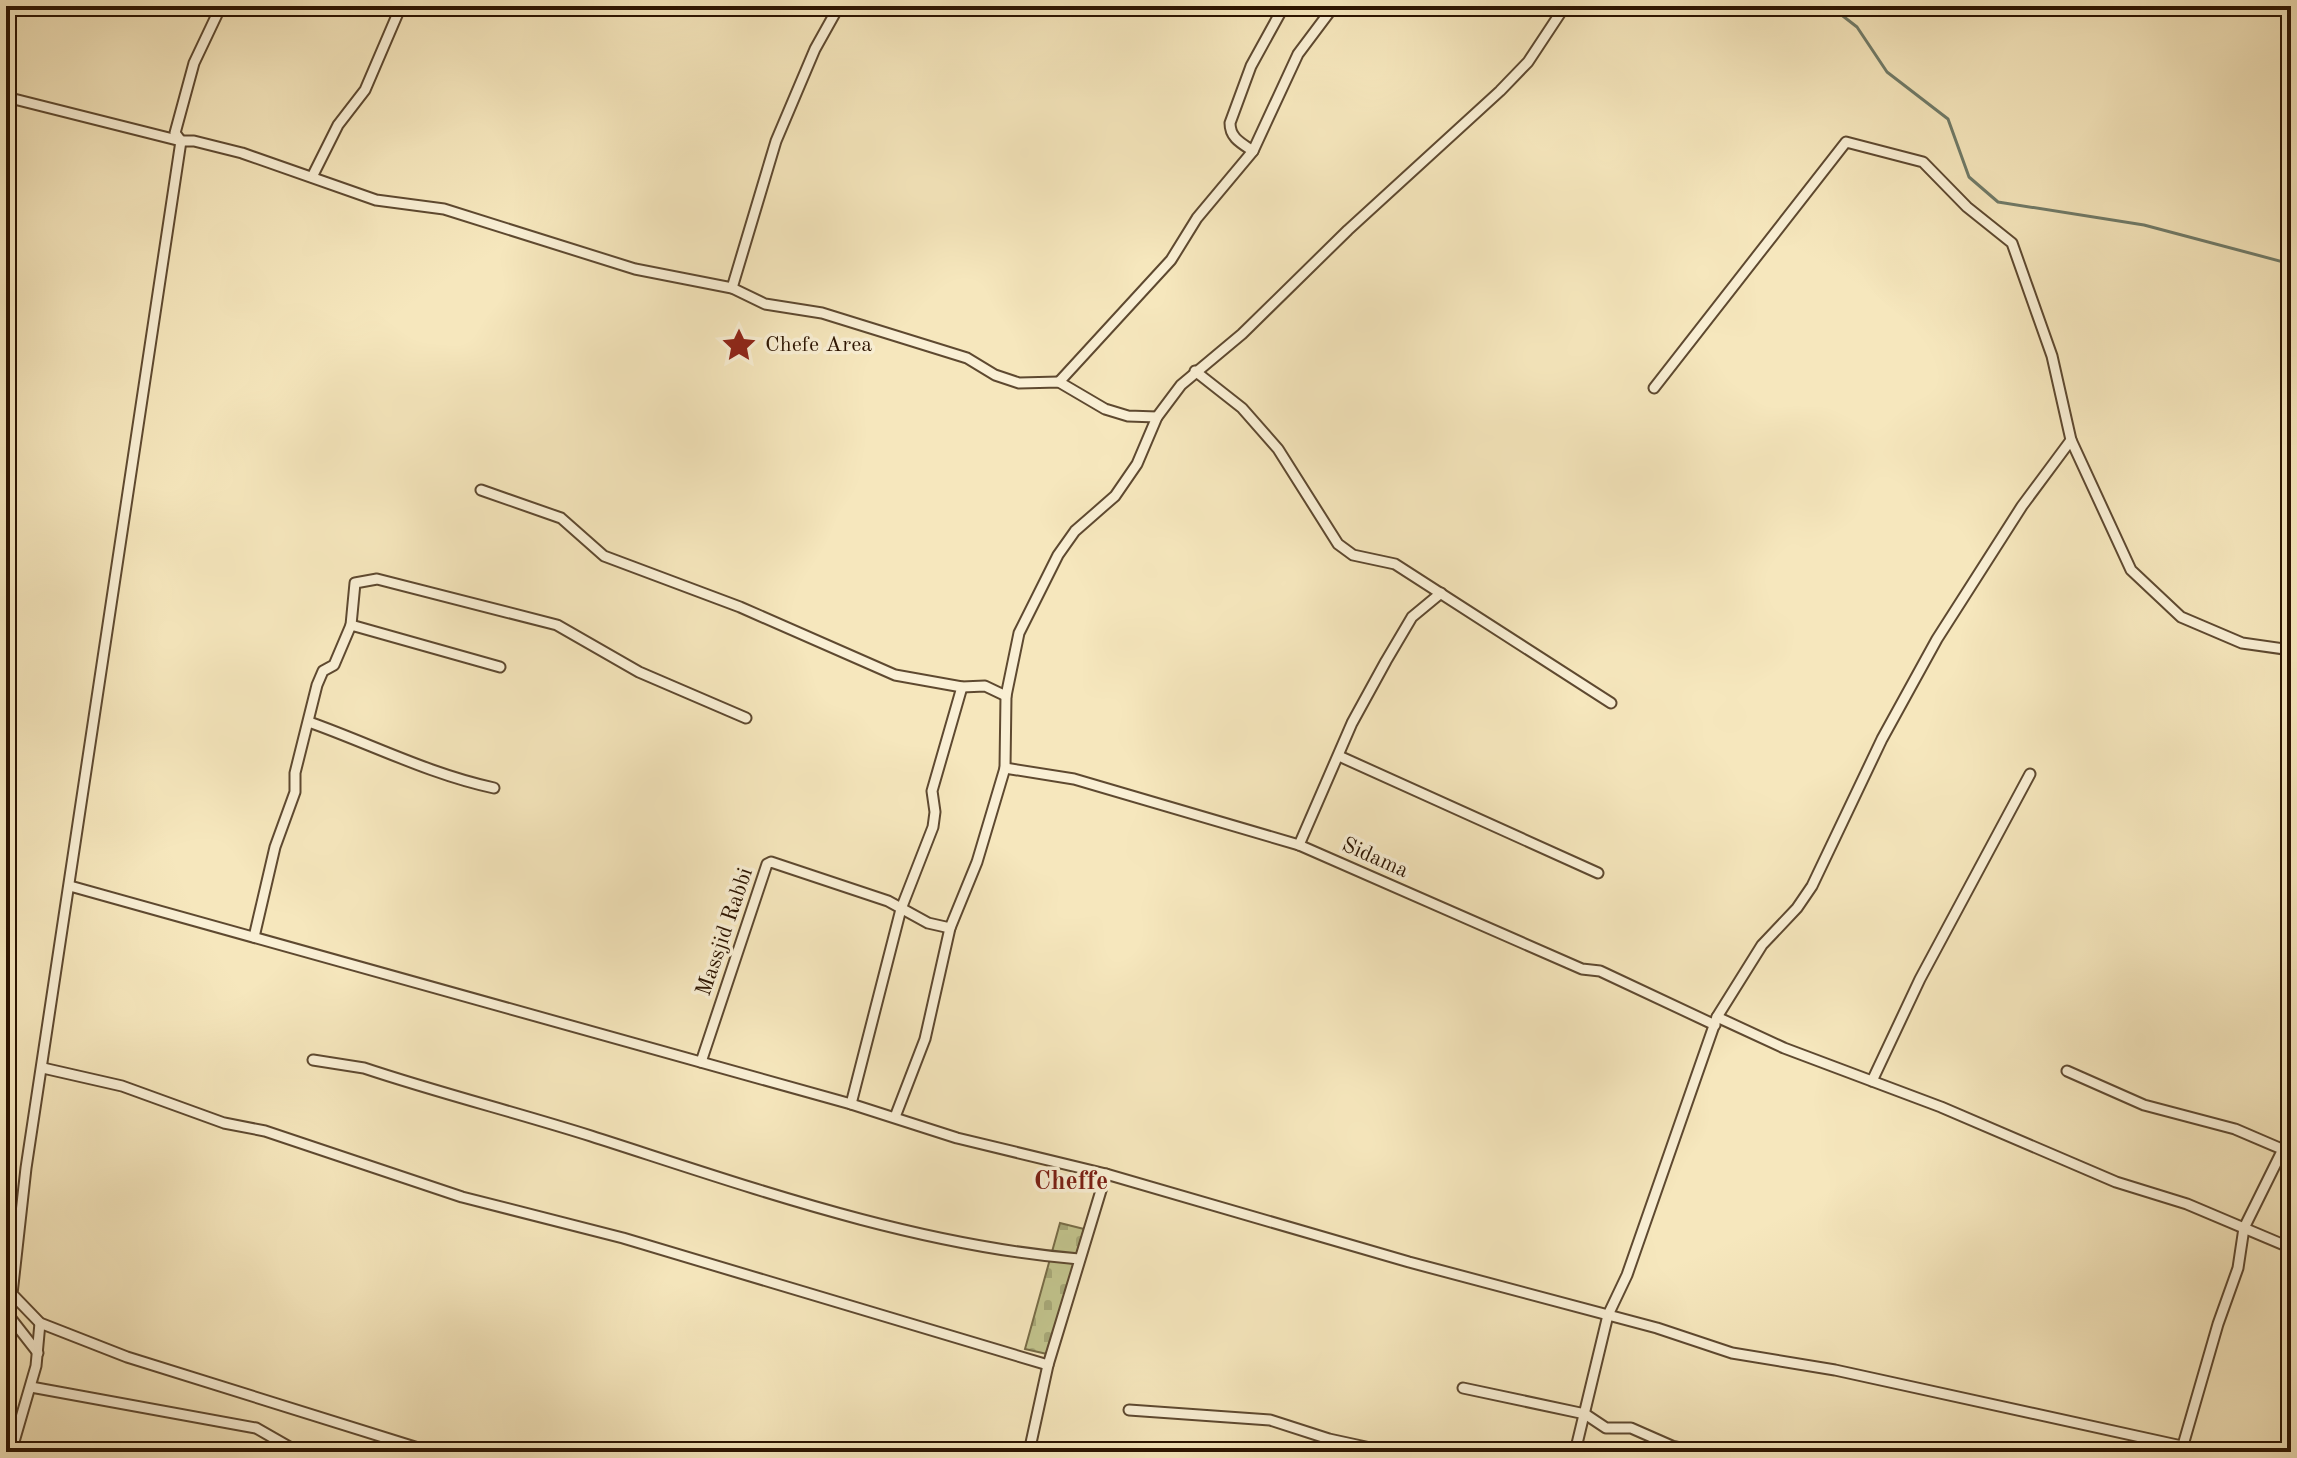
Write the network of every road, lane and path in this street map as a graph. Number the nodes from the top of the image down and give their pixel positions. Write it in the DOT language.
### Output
graph roads {
  1 [pos="221,6"];
  2 [pos="401,6"];
  3 [pos="839,6"];
  4 [pos="1284,6"];
  5 [pos="1334,6"];
  6 [pos="1565,6"];
  7 [pos="6,97"];
  8 [pos="181,141"];
  9 [pos="1253,151"];
  10 [pos="312,177"];
  11 [pos="732,288"];
  12 [pos="1195,371"];
  13 [pos="1059,382"];
  14 [pos="1654,388"];
  15 [pos="1157,417"];
  16 [pos="2071,440"];
  17 [pos="481,490"];
  18 [pos="1441,593"];
  19 [pos="351,625"];
  20 [pos="2291,650"];
  21 [pos="500,667"];
  22 [pos="962,687"];
  23 [pos="1006,696"];
  24 [pos="1611,703"];
  25 [pos="746,718"];
  26 [pos="309,722"];
  27 [pos="1339,756"];
  28 [pos="1005,768"];
  29 [pos="2030,774"];
  30 [pos="494,788"];
  31 [pos="1299,845"];
  32 [pos="1598,873"];
  33 [pos="70,886"];
  34 [pos="901,909"];
  35 [pos="950,928"];
  36 [pos="254,937"];
  37 [pos="1716,1021"];
  38 [pos="313,1060"];
  39 [pos="701,1062"];
  40 [pos="43,1068"];
  41 [pos="2067,1071"];
  42 [pos="1872,1081"];
  43 [pos="851,1104"];
  44 [pos="895,1117"];
  45 [pos="2291,1133"];
  46 [pos="2287,1151"];
  47 [pos="1106,1174"];
  48 [pos="2244,1228"];
  49 [pos="2291,1248"];
  50 [pos="1079,1259"];
  51 [pos="6,1312"];
  52 [pos="1608,1315"];
  53 [pos="40,1323"];
  54 [pos="38,1353"];
  55 [pos="1048,1365"];
  56 [pos="31,1387"];
  57 [pos="1463,1388"];
  58 [pos="1129,1410"];
  59 [pos="1585,1414"];
  60 [pos="2181,1450"];
  61 [pos="11,1452"];
  62 [pos="298,1452"];
  63 [pos="431,1452"];
  64 [pos="1029,1452"];
  65 [pos="1389,1452"];
  66 [pos="1575,1452"];
  67 [pos="1699,1452"];
  68 [pos="2209,1452"];
  1 -- 8 [label="street"];
  2 -- 10 [label="street"];
  3 -- 11 [label="street"];
  4 -- 9 [label="street"];
  5 -- 9 [label="street"];
  6 -- 12 [label="street"];
  7 -- 8 [label="street"];
  8 -- 10 [label="street"];
  8 -- 33 [label="street"];
  9 -- 13 [label="street"];
  10 -- 11 [label="street"];
  11 -- 13 [label="street"];
  12 -- 15 [label="street"];
  12 -- 18 [label="street"];
  13 -- 15 [label="street"];
  14 -- 16 [label="street"];
  15 -- 23 [label="street"];
  16 -- 20 [label="street"];
  16 -- 37 [label="street"];
  17 -- 22 [label="street"];
  18 -- 24 [label="street"];
  18 -- 27 [label="street"];
  19 -- 21 [label="street"];
  19 -- 25 [label="street"];
  19 -- 26 [label="street"];
  22 -- 23 [label="street"];
  22 -- 34 [label="street"];
  23 -- 28 [label="street"];
  26 -- 30 [label="street"];
  26 -- 36 [label="street"];
  27 -- 31 [label="street"];
  27 -- 32 [label="street"];
  28 -- 31 [label="street, Sidama"];
  28 -- 35 [label="street"];
  29 -- 42 [label="street"];
  31 -- 37 [label="street, Sidama"];
  33 -- 36 [label="street"];
  33 -- 40 [label="street"];
  34 -- 35 [label="street, Massjid Rabbi"];
  34 -- 39 [label="street, Massjid Rabbi"];
  34 -- 43 [label="street"];
  35 -- 44 [label="street"];
  36 -- 39 [label="street"];
  37 -- 42 [label="street, Sidama"];
  37 -- 52 [label="street"];
  38 -- 50 [label="street"];
  39 -- 43 [label="street"];
  40 -- 53 [label="street"];
  40 -- 55 [label="street"];
  41 -- 46 [label="street"];
  42 -- 48 [label="street, Sidama"];
  43 -- 44 [label="street"];
  44 -- 47 [label="street"];
  45 -- 46 [label="street"];
  46 -- 48 [label="street"];
  47 -- 50 [label="street"];
  47 -- 52 [label="street"];
  48 -- 49 [label="street, Sidama"];
  48 -- 60 [label="street"];
  50 -- 55 [label="street"];
  51 -- 54 [label="street"];
  52 -- 59 [label="street"];
  52 -- 60 [label="street"];
  53 -- 54 [label="street"];
  53 -- 63 [label="street"];
  54 -- 56 [label="street"];
  55 -- 64 [label="street"];
  56 -- 61 [label="street"];
  56 -- 62 [label="street"];
  57 -- 59 [label="street"];
  58 -- 65 [label="street"];
  59 -- 66 [label="street"];
  59 -- 67 [label="street"];
  60 -- 68 [label="street"];
}
